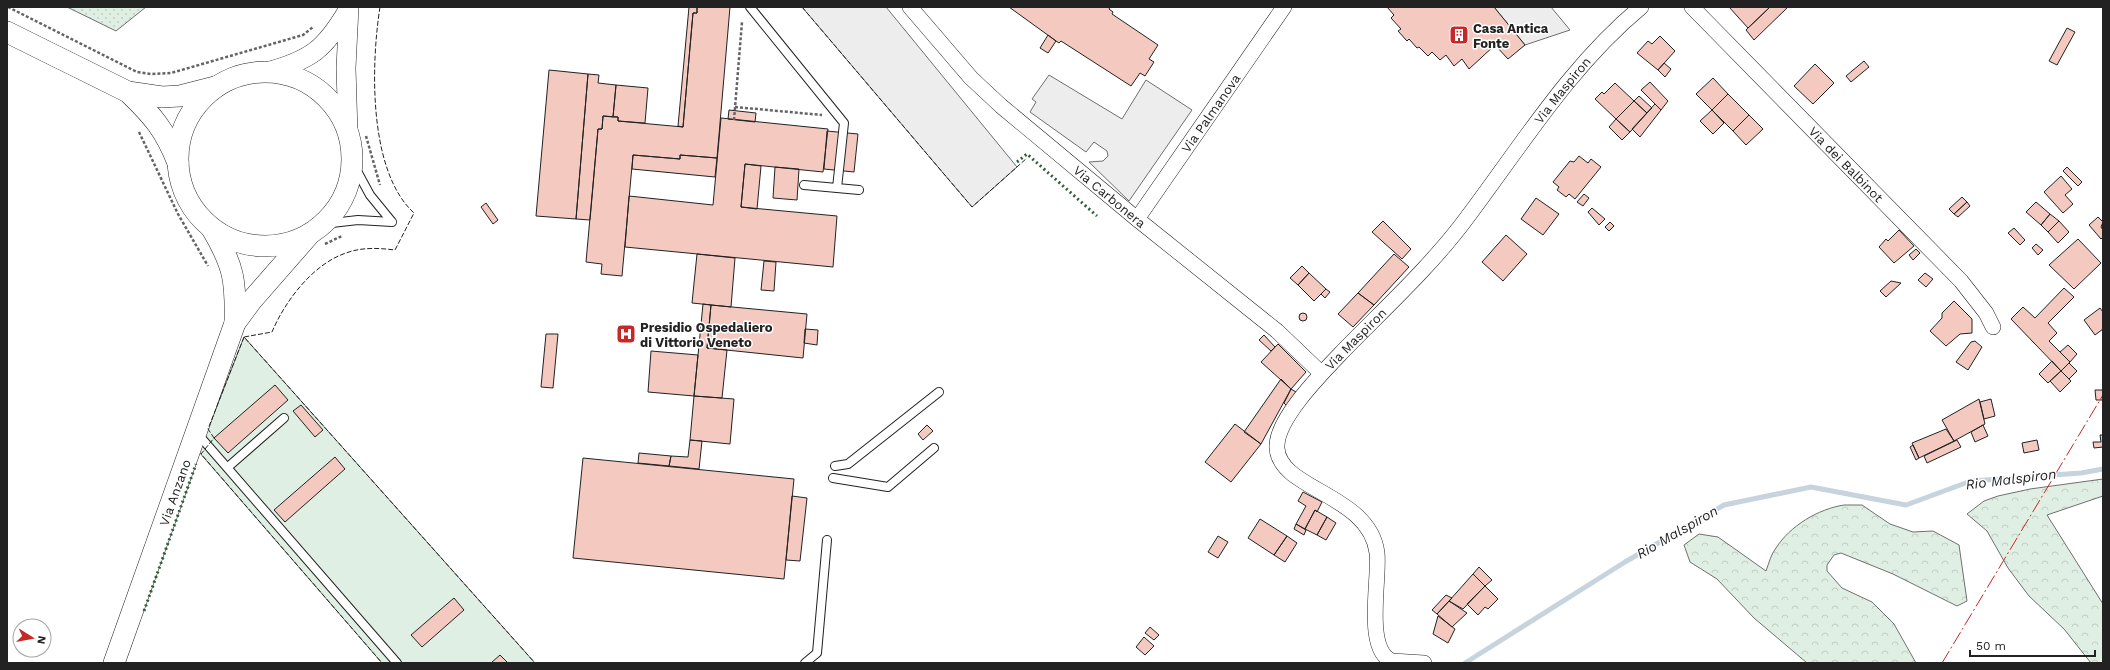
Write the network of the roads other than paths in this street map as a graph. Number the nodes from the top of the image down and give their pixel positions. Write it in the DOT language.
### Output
graph roads {
  1 [pos="349,7"];
  2 [pos="750,7"];
  3 [pos="910,7"];
  4 [pos="1284,7"];
  5 [pos="1641,7"];
  6 [pos="1692,7"];
  7 [pos="7,32"];
  8 [pos="267,72"];
  9 [pos="218,86"];
  10 [pos="128,92"];
  11 [pos="357,134"];
  12 [pos="352,162"];
  13 [pos="178,163"];
  14 [pos="804,185"];
  15 [pos="837,188"];
  16 [pos="859,190"];
  17 [pos="1138,219"];
  18 [pos="212,229"];
  19 [pos="318,235"];
  20 [pos="235,323"];
  21 [pos="1993,327"];
  22 [pos="1321,373"];
  23 [pos="939,392"];
  24 [pos="284,418"];
  25 [pos="195,431"];
  26 [pos="934,448"];
  27 [pos="835,466"];
  28 [pos="228,467"];
  29 [pos="834,478"];
  30 [pos="827,540"];
  31 [pos="114,663"];
  32 [pos="397,663"];
  33 [pos="805,663"];
  34 [pos="1424,663"];
  1 -- 8 [label="street"];
  1 -- 11 [label="street"];
  2 -- 15 [label="lane"];
  3 -- 17 [label="street, Via Carbonera"];
  4 -- 17 [label="street, Via Palmanova"];
  5 -- 22 [label="street, Via Maspiron"];
  6 -- 21 [label="street, Via dei Balbinot"];
  7 -- 10 [label="main road"];
  8 -- 9 [label="main road, Via Anzano"];
  8 -- 11 [label="main road, Via Anzano"];
  9 -- 10 [label="main road"];
  9 -- 13 [label="main road"];
  10 -- 13 [label="main road"];
  11 -- 12 [label="main road, Via Anzano"];
  12 -- 19 [label="main road, Via Anzano"];
  12 -- 19 [label="lane"];
  13 -- 18 [label="main road"];
  14 -- 15 [label="lane"];
  15 -- 16 [label="lane"];
  17 -- 22 [label="street, Via Carbonera"];
  18 -- 19 [label="main road"];
  18 -- 20 [label="main road, Via Anzano"];
  19 -- 20 [label="main road, Via Anzano"];
  20 -- 25 [label="main road, Via Anzano"];
  22 -- 34 [label="street, Via Maspiron"];
  23 -- 27 [label="lane"];
  24 -- 28 [label="lane"];
  25 -- 28 [label="lane"];
  25 -- 31 [label="main road, Via Anzano"];
  26 -- 29 [label="lane"];
  28 -- 32 [label="lane"];
  30 -- 33 [label="lane"];
}
